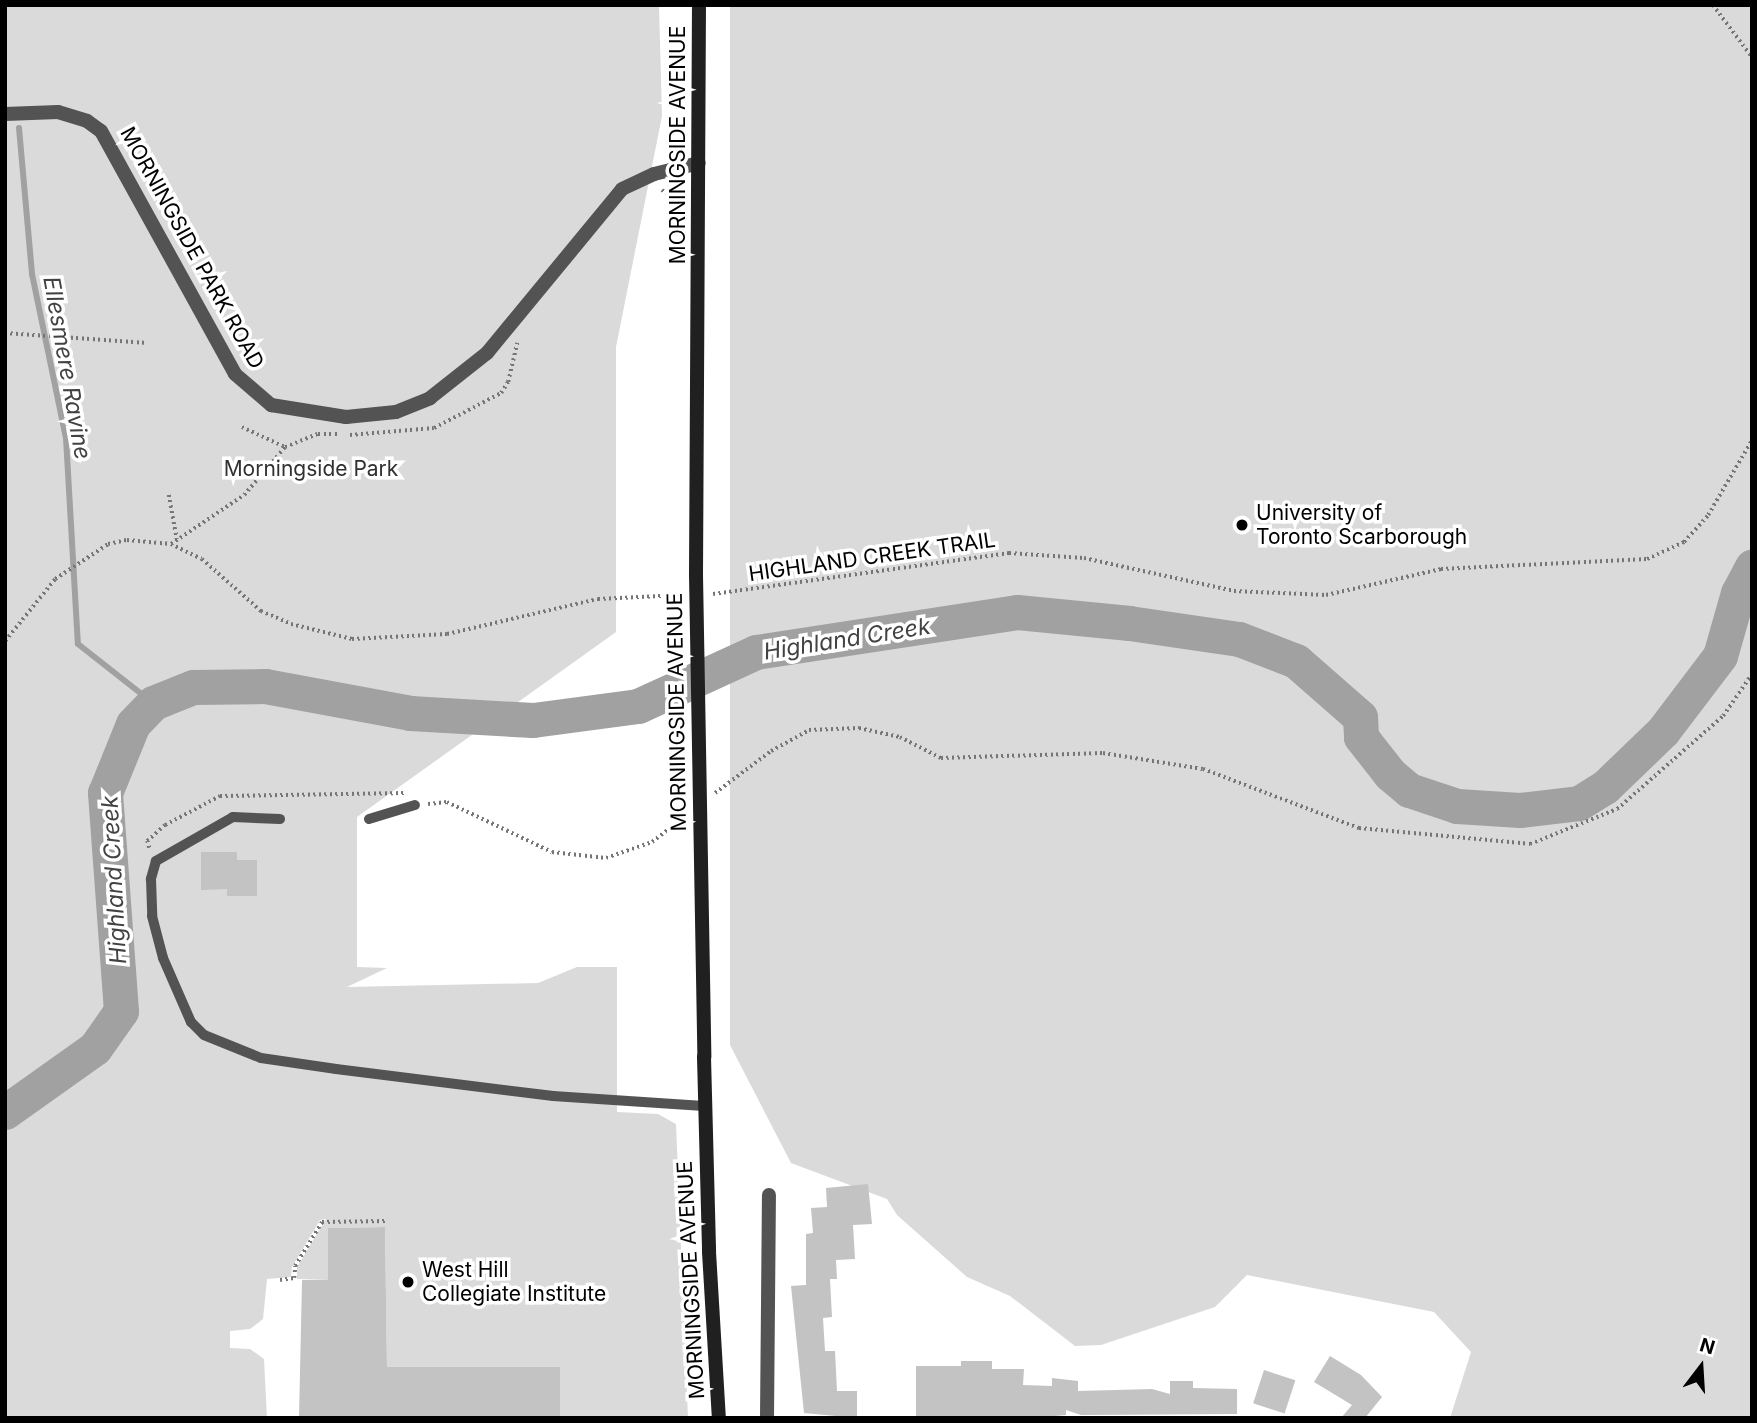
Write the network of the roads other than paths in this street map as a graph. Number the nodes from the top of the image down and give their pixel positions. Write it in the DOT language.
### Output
graph roads {
  1 [pos="699,5"];
  2 [pos="5,114"];
  3 [pos="699,163"];
  4 [pos="415,805"];
  5 [pos="280,819"];
  6 [pos="369,819"];
  7 [pos="704,1107"];
  8 [pos="769,1195"];
  9 [pos="719,1418"];
  10 [pos="767,1418"];
  1 -- 3 [label="main road, MORNINGSIDE AVENUE"];
  2 -- 3 [label="street, MORNINGSIDE PARK ROAD"];
  3 -- 7 [label="main road, MORNINGSIDE AVENUE, bridge"];
  4 -- 6 [label="lane"];
  5 -- 7 [label="lane"];
  7 -- 9 [label="main road, MORNINGSIDE AVENUE"];
  8 -- 10 [label="street"];
}
